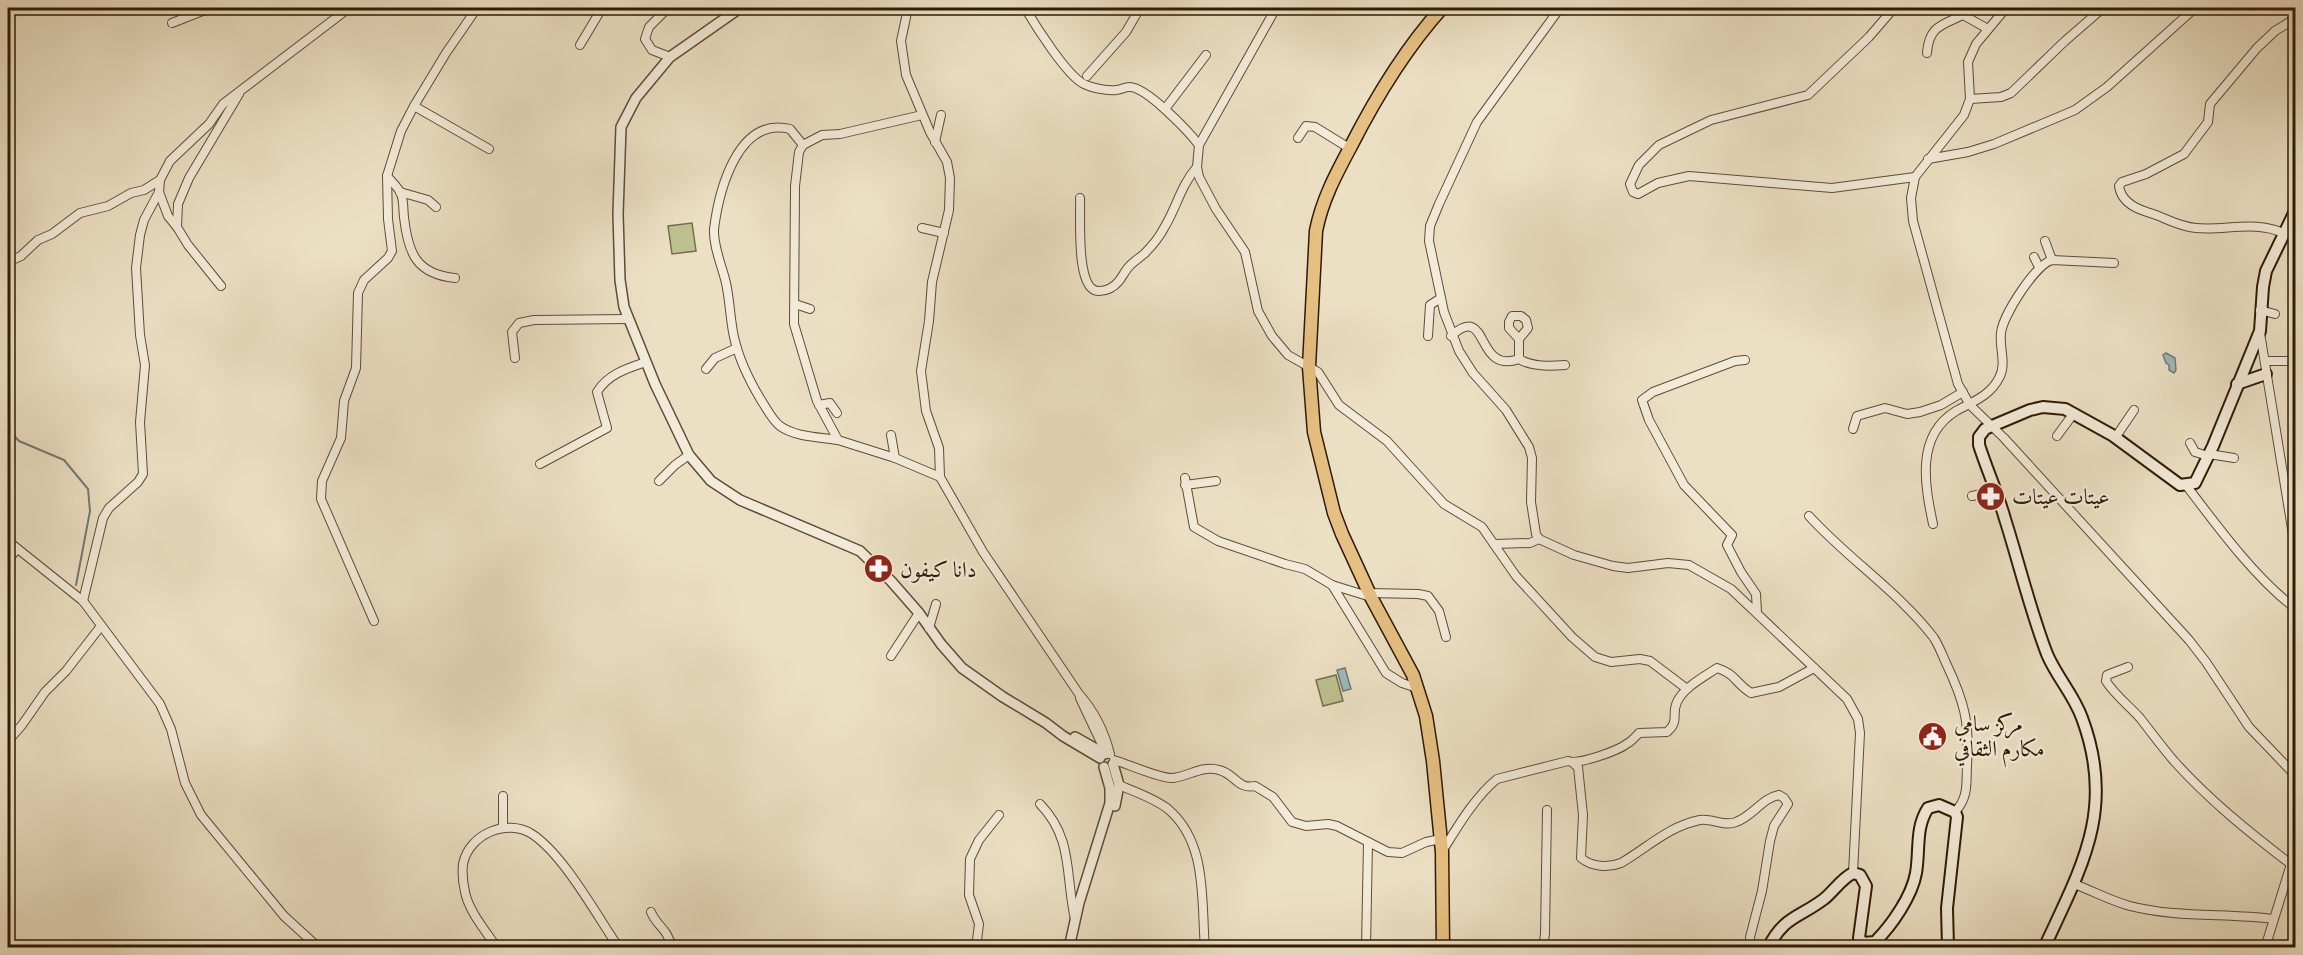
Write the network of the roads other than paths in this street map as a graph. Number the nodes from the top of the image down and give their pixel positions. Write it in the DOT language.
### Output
graph roads {
  1 [pos="210,8"];
  2 [pos="349,8"];
  3 [pos="477,8"];
  4 [pos="602,8"];
  5 [pos="668,8"];
  6 [pos="740,8"];
  7 [pos="908,8"];
  8 [pos="1025,8"];
  9 [pos="1140,8"];
  10 [pos="1276,8"];
  11 [pos="1442,8"];
  12 [pos="1560,8"];
  13 [pos="1894,8"];
  14 [pos="2006,8"];
  15 [pos="2103,8"];
  16 [pos="2195,8"];
  17 [pos="2295,18"];
  18 [pos="172,23"];
  19 [pos="1988,29"];
  20 [pos="580,45"];
  21 [pos="1927,53"];
  22 [pos="1206,55"];
  23 [pos="670,57"];
  24 [pos="1088,76"];
  25 [pos="245,86"];
  26 [pos="1970,99"];
  27 [pos="414,106"];
  28 [pos="1165,110"];
  29 [pos="922,115"];
  30 [pos="941,115"];
  31 [pos="1298,138"];
  32 [pos="935,142"];
  33 [pos="803,145"];
  34 [pos="1200,145"];
  35 [pos="1349,148"];
  36 [pos="489,149"];
  37 [pos="1928,159"];
  38 [pos="1197,168"];
  39 [pos="387,176"];
  40 [pos="1915,177"];
  41 [pos="160,180"];
  42 [pos="159,192"];
  43 [pos="400,192"];
  44 [pos="1080,198"];
  45 [pos="436,207"];
  46 [pos="2295,209"];
  47 [pos="177,227"];
  48 [pos="922,228"];
  49 [pos="944,233"];
  50 [pos="2283,233"];
  51 [pos="2045,241"];
  52 [pos="2034,256"];
  53 [pos="2052,260"];
  54 [pos="8,262"];
  55 [pos="2114,262"];
  56 [pos="2039,267"];
  57 [pos="454,278"];
  58 [pos="220,286"];
  59 [pos="1441,298"];
  60 [pos="795,304"];
  61 [pos="810,309"];
  62 [pos="2260,310"];
  63 [pos="2275,315"];
  64 [pos="627,319"];
  65 [pos="2260,331"];
  66 [pos="1428,336"];
  67 [pos="1451,336"];
  68 [pos="1520,339"];
  69 [pos="737,348"];
  70 [pos="515,358"];
  71 [pos="1519,359"];
  72 [pos="1745,360"];
  73 [pos="2265,361"];
  74 [pos="2295,361"];
  75 [pos="646,362"];
  76 [pos="1565,365"];
  77 [pos="1310,367"];
  78 [pos="706,369"];
  79 [pos="2266,374"];
  80 [pos="2237,384"];
  81 [pos="1962,392"];
  82 [pos="819,405"];
  83 [pos="1970,405"];
  84 [pos="2134,410"];
  85 [pos="837,413"];
  86 [pos="2074,413"];
  87 [pos="1992,426"];
  88 [pos="1853,429"];
  89 [pos="891,435"];
  90 [pos="2057,436"];
  91 [pos="2115,438"];
  92 [pos="838,440"];
  93 [pos="2190,443"];
  94 [pos="689,455"];
  95 [pos="2209,455"];
  96 [pos="895,458"];
  97 [pos="2234,458"];
  98 [pos="540,464"];
  99 [pos="940,477"];
  100 [pos="659,481"];
  101 [pos="1216,481"];
  102 [pos="2186,485"];
  103 [pos="1996,491"];
  104 [pos="1972,496"];
  105 [pos="1809,516"];
  106 [pos="1933,525"];
  107 [pos="1539,539"];
  108 [pos="8,541"];
  109 [pos="1494,544"];
  110 [pos="17,549"];
  111 [pos="2295,553"];
  112 [pos="8,560"];
  113 [pos="1332,585"];
  114 [pos="1370,595"];
  115 [pos="83,601"];
  116 [pos="936,604"];
  117 [pos="2295,609"];
  118 [pos="918,613"];
  119 [pos="1757,613"];
  120 [pos="374,621"];
  121 [pos="101,626"];
  122 [pos="929,628"];
  123 [pos="1446,637"];
  124 [pos="891,656"];
  125 [pos="2128,667"];
  126 [pos="1814,668"];
  127 [pos="1417,688"];
  128 [pos="1687,689"];
  129 [pos="8,741"];
  130 [pos="1108,758"];
  131 [pos="1574,764"];
  132 [pos="2295,776"];
  133 [pos="1119,785"];
  134 [pos="503,796"];
  135 [pos="1040,804"];
  136 [pos="1547,810"];
  137 [pos="1955,812"];
  138 [pos="999,815"];
  139 [pos="503,828"];
  140 [pos="1441,839"];
  141 [pos="1368,842"];
  142 [pos="1099,844"];
  143 [pos="2295,848"];
  144 [pos="1442,852"];
  145 [pos="2292,865"];
  146 [pos="1853,873"];
  147 [pos="2074,884"];
  148 [pos="651,912"];
  149 [pos="2273,919"];
  150 [pos="1075,920"];
  151 [pos="319,948"];
  152 [pos="497,948"];
  153 [pos="619,948"];
  154 [pos="672,948"];
  155 [pos="976,948"];
  156 [pos="1069,948"];
  157 [pos="1205,948"];
  158 [pos="1366,948"];
  159 [pos="1443,948"];
  160 [pos="1543,948"];
  161 [pos="1751,948"];
  162 [pos="1768,948"];
  163 [pos="1948,948"];
  164 [pos="2044,948"];
  165 [pos="2265,948"];
  1 -- 18 [label="street"];
  2 -- 25 [label="street"];
  3 -- 27 [label="street"];
  4 -- 20 [label="street"];
  5 -- 23 [label="street"];
  6 -- 23 [label="street"];
  7 -- 29 [label="street"];
  8 -- 28 [label="street"];
  9 -- 24 [label="street"];
  10 -- 34 [label="street"];
  11 -- 35 [label="main road"];
  12 -- 59 [label="street"];
  13 -- 40 [label="street"];
  14 -- 19 [label="street"];
  15 -- 26 [label="street"];
  16 -- 37 [label="street"];
  17 -- 50 [label="street"];
  19 -- 21 [label="street"];
  19 -- 26 [label="street"];
  22 -- 28 [label="street"];
  23 -- 64 [label="street"];
  25 -- 41 [label="street"];
  25 -- 47 [label="street"];
  26 -- 37 [label="street"];
  27 -- 36 [label="street"];
  27 -- 39 [label="street"];
  28 -- 34 [label="street"];
  29 -- 32 [label="street"];
  29 -- 33 [label="street"];
  30 -- 32 [label="street"];
  31 -- 35 [label="street"];
  32 -- 49 [label="street"];
  33 -- 60 [label="street"];
  33 -- 69 [label="street"];
  34 -- 38 [label="street"];
  35 -- 77 [label="main road"];
  37 -- 40 [label="street"];
  38 -- 44 [label="street"];
  38 -- 77 [label="street"];
  39 -- 43 [label="street"];
  39 -- 120 [label="street"];
  40 -- 81 [label="street"];
  41 -- 42 [label="street"];
  41 -- 54 [label="street"];
  42 -- 47 [label="street"];
  42 -- 115 [label="street"];
  43 -- 45 [label="street"];
  43 -- 57 [label="street"];
  46 -- 50 [label="main road"];
  47 -- 58 [label="street"];
  48 -- 49 [label="street"];
  49 -- 99 [label="street"];
  50 -- 62 [label="main road"];
  51 -- 53 [label="street"];
  52 -- 56 [label="street"];
  53 -- 55 [label="street"];
  53 -- 56 [label="street"];
  56 -- 83 [label="street"];
  59 -- 66 [label="street"];
  59 -- 67 [label="street"];
  60 -- 61 [label="street"];
  60 -- 82 [label="street"];
  62 -- 63 [label="street"];
  62 -- 65 [label="main road"];
  64 -- 70 [label="street"];
  64 -- 75 [label="street"];
  65 -- 73 [label="street"];
  65 -- 80 [label="main road"];
  67 -- 71 [label="street"];
  67 -- 107 [label="street"];
  68 -- 71 [label="street"];
  69 -- 78 [label="street"];
  69 -- 92 [label="street"];
  71 -- 76 [label="street"];
  72 -- 119 [label="street"];
  73 -- 74 [label="street"];
  73 -- 79 [label="street"];
  75 -- 94 [label="street"];
  75 -- 98 [label="street"];
  77 -- 109 [label="street"];
  77 -- 114 [label="main road"];
  79 -- 80 [label="main road"];
  79 -- 111 [label="street"];
  80 -- 95 [label="main road"];
  81 -- 83 [label="street"];
  81 -- 88 [label="street"];
  82 -- 85 [label="street"];
  82 -- 92 [label="street"];
  83 -- 87 [label="street"];
  83 -- 106 [label="street"];
  84 -- 91 [label="street"];
  86 -- 87 [label="main road"];
  86 -- 90 [label="street"];
  86 -- 91 [label="main road"];
  87 -- 103 [label="main road"];
  87 -- 132 [label="street"];
  89 -- 96 [label="street"];
  91 -- 102 [label="main road"];
  92 -- 96 [label="street"];
  93 -- 95 [label="street"];
  94 -- 100 [label="street"];
  94 -- 118 [label="street"];
  95 -- 97 [label="street"];
  95 -- 102 [label="main road"];
  96 -- 99 [label="street"];
  99 -- 130 [label="street"];
  101 -- 113 [label="street"];
  102 -- 117 [label="street"];
  103 -- 104 [label="street"];
  103 -- 147 [label="main road"];
  105 -- 137 [label="street"];
  107 -- 109 [label="street"];
  107 -- 119 [label="street"];
  108 -- 110 [label="street"];
  109 -- 128 [label="street"];
  110 -- 112 [label="street"];
  110 -- 115 [label="street"];
  113 -- 114 [label="street"];
  113 -- 127 [label="street"];
  114 -- 123 [label="street"];
  114 -- 127 [label="main road"];
  115 -- 121 [label="street"];
  116 -- 122 [label="street"];
  118 -- 122 [label="street"];
  118 -- 124 [label="street"];
  119 -- 126 [label="street"];
  121 -- 129 [label="street"];
  121 -- 151 [label="street"];
  122 -- 130 [label="street"];
  125 -- 145 [label="street"];
  126 -- 128 [label="street"];
  126 -- 146 [label="street"];
  127 -- 140 [label="main road"];
  128 -- 131 [label="street"];
  130 -- 133 [label="street"];
  130 -- 141 [label="street"];
  130 -- 142 [label="street"];
  131 -- 144 [label="street"];
  131 -- 161 [label="street"];
  133 -- 142 [label="street"];
  133 -- 157 [label="street"];
  134 -- 139 [label="street"];
  135 -- 150 [label="street"];
  136 -- 160 [label="street"];
  137 -- 146 [label="main road"];
  137 -- 163 [label="main road"];
  138 -- 155 [label="street"];
  139 -- 152 [label="street"];
  139 -- 153 [label="street"];
  140 -- 141 [label="street"];
  140 -- 144 [label="main road"];
  141 -- 158 [label="street"];
  142 -- 150 [label="street"];
  143 -- 145 [label="street"];
  144 -- 159 [label="main road"];
  145 -- 149 [label="street"];
  146 -- 162 [label="main road"];
  147 -- 149 [label="street"];
  147 -- 164 [label="main road"];
  148 -- 154 [label="street"];
  149 -- 165 [label="street"];
  150 -- 156 [label="street"];
}
